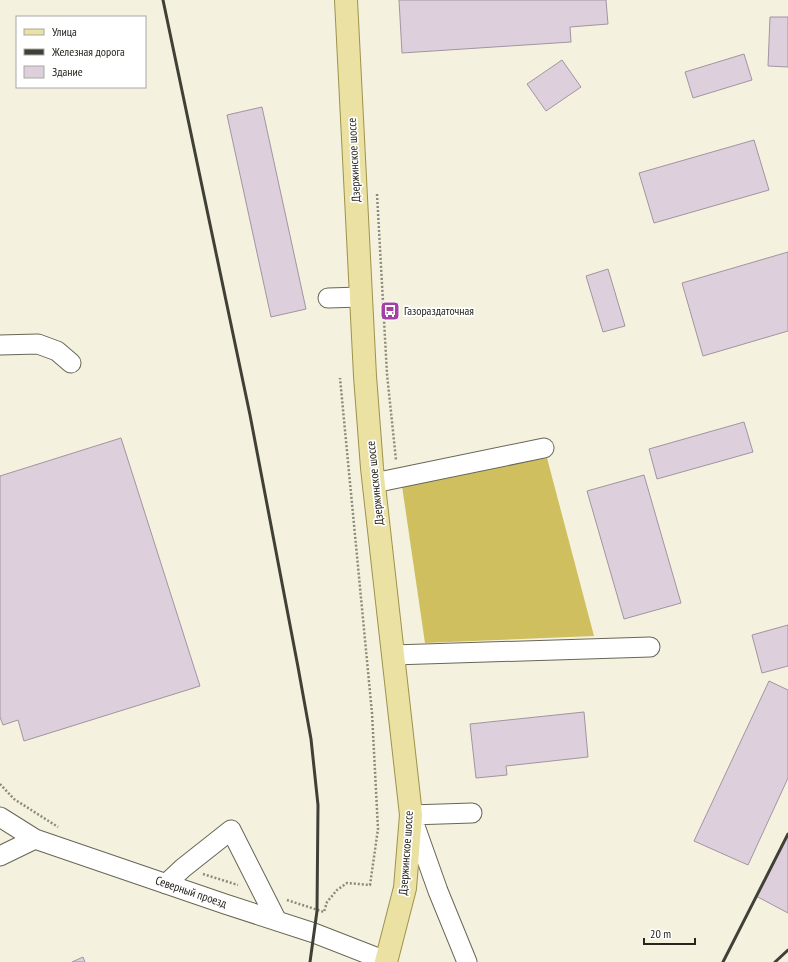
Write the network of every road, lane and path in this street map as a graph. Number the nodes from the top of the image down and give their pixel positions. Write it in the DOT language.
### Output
graph roads {
  1 [pos="346,0"];
  2 [pos="377,201"];
  3 [pos="361,297"];
  4 [pos="328,298"];
  5 [pos="0,345"];
  6 [pos="71,363"];
  7 [pos="340,378"];
  8 [pos="544,448"];
  9 [pos="397,479"];
  10 [pos="374,484"];
  11 [pos="650,647"];
  12 [pos="393,655"];
  13 [pos="472,813"];
  14 [pos="411,815"];
  15 [pos="0,817"];
  16 [pos="35,839"];
  17 [pos="0,856"];
  18 [pos="166,884"];
  19 [pos="370,885"];
  20 [pos="277,921"];
  21 [pos="386,961"];
  22 [pos="467,962"];
  1 -- 3 [label="main road, Дзержинское шоссе"];
  2 -- 9 [label="path"];
  3 -- 4 [label="street"];
  3 -- 10 [label="main road, Дзержинское шоссе"];
  5 -- 6 [label="street"];
  7 -- 19 [label="path"];
  8 -- 9 [label="street"];
  9 -- 10 [label="street"];
  10 -- 12 [label="main road, Дзержинское шоссе"];
  11 -- 12 [label="street"];
  12 -- 14 [label="main road, Дзержинское шоссе"];
  13 -- 14 [label="street"];
  14 -- 21 [label="main road, Дзержинское шоссе"];
  14 -- 22 [label="street"];
  15 -- 16 [label="street, Северный проезд"];
  16 -- 17 [label="street"];
  16 -- 18 [label="street, Северный проезд"];
  18 -- 20 [label="street, Северный проезд"];
  18 -- 20 [label="street"];
  20 -- 21 [label="street, Северный проезд"];
}
